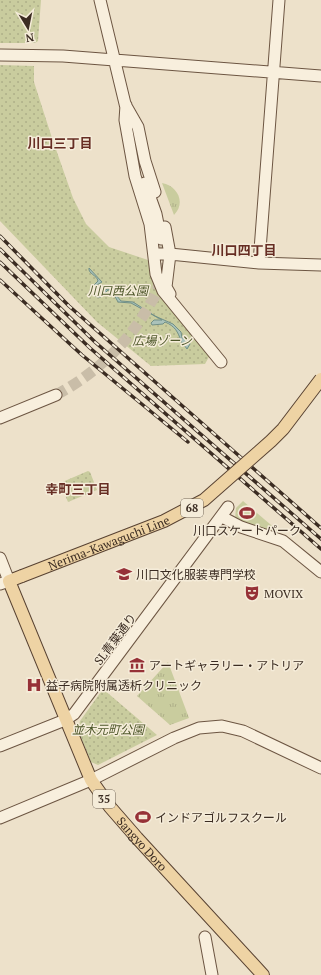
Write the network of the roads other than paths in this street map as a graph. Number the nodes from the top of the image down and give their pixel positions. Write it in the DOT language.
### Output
graph roads {
  1 [pos="100,0"];
  2 [pos="279,0"];
  3 [pos="0,50"];
  4 [pos="0,55"];
  5 [pos="63,56"];
  6 [pos="116,60"];
  7 [pos="274,73"];
  8 [pos="321,76"];
  9 [pos="126,105"];
  10 [pos="161,239"];
  11 [pos="154,254"];
  12 [pos="170,254"];
  13 [pos="259,263"];
  14 [pos="321,265"];
  15 [pos="174,302"];
  16 [pos="221,362"];
  17 [pos="321,378"];
  18 [pos="56,395"];
  19 [pos="0,418"];
  20 [pos="228,507"];
  21 [pos="222,517"];
  22 [pos="0,558"];
  23 [pos="321,572"];
  24 [pos="5,583"];
  25 [pos="66,720"];
  26 [pos="0,746"];
  27 [pos="321,768"];
  28 [pos="91,780"];
  29 [pos="0,818"];
  30 [pos="205,937"];
  31 [pos="212,975"];
  32 [pos="263,975"];
  1 -- 6 [label="street"];
  2 -- 7 [label="street"];
  3 -- 5 [label="street"];
  4 -- 5 [label="street"];
  5 -- 6 [label="street"];
  6 -- 7 [label="street"];
  6 -- 9 [label="street"];
  7 -- 8 [label="street"];
  7 -- 13 [label="street"];
  9 -- 10 [label="street"];
  9 -- 11 [label="street"];
  9 -- 12 [label="street"];
  11 -- 12 [label="street"];
  11 -- 15 [label="street"];
  12 -- 13 [label="street"];
  12 -- 15 [label="street"];
  13 -- 14 [label="street"];
  15 -- 16 [label="street"];
  17 -- 24 [label="main road, Nerima-Kawaguchi Line / 68, bridge"];
  18 -- 19 [label="street"];
  20 -- 21 [label="street, SL青葉通り"];
  21 -- 23 [label="street"];
  21 -- 25 [label="street, SL青葉通り"];
  22 -- 24 [label="street, Sangyo Doro"];
  24 -- 25 [label="main road, Sangyo Doro / 35"];
  25 -- 26 [label="street"];
  25 -- 28 [label="main road, Sangyo Doro / 35"];
  27 -- 28 [label="street"];
  28 -- 29 [label="street"];
  28 -- 32 [label="main road, Sangyo Doro / 35"];
  30 -- 31 [label="street"];
}
